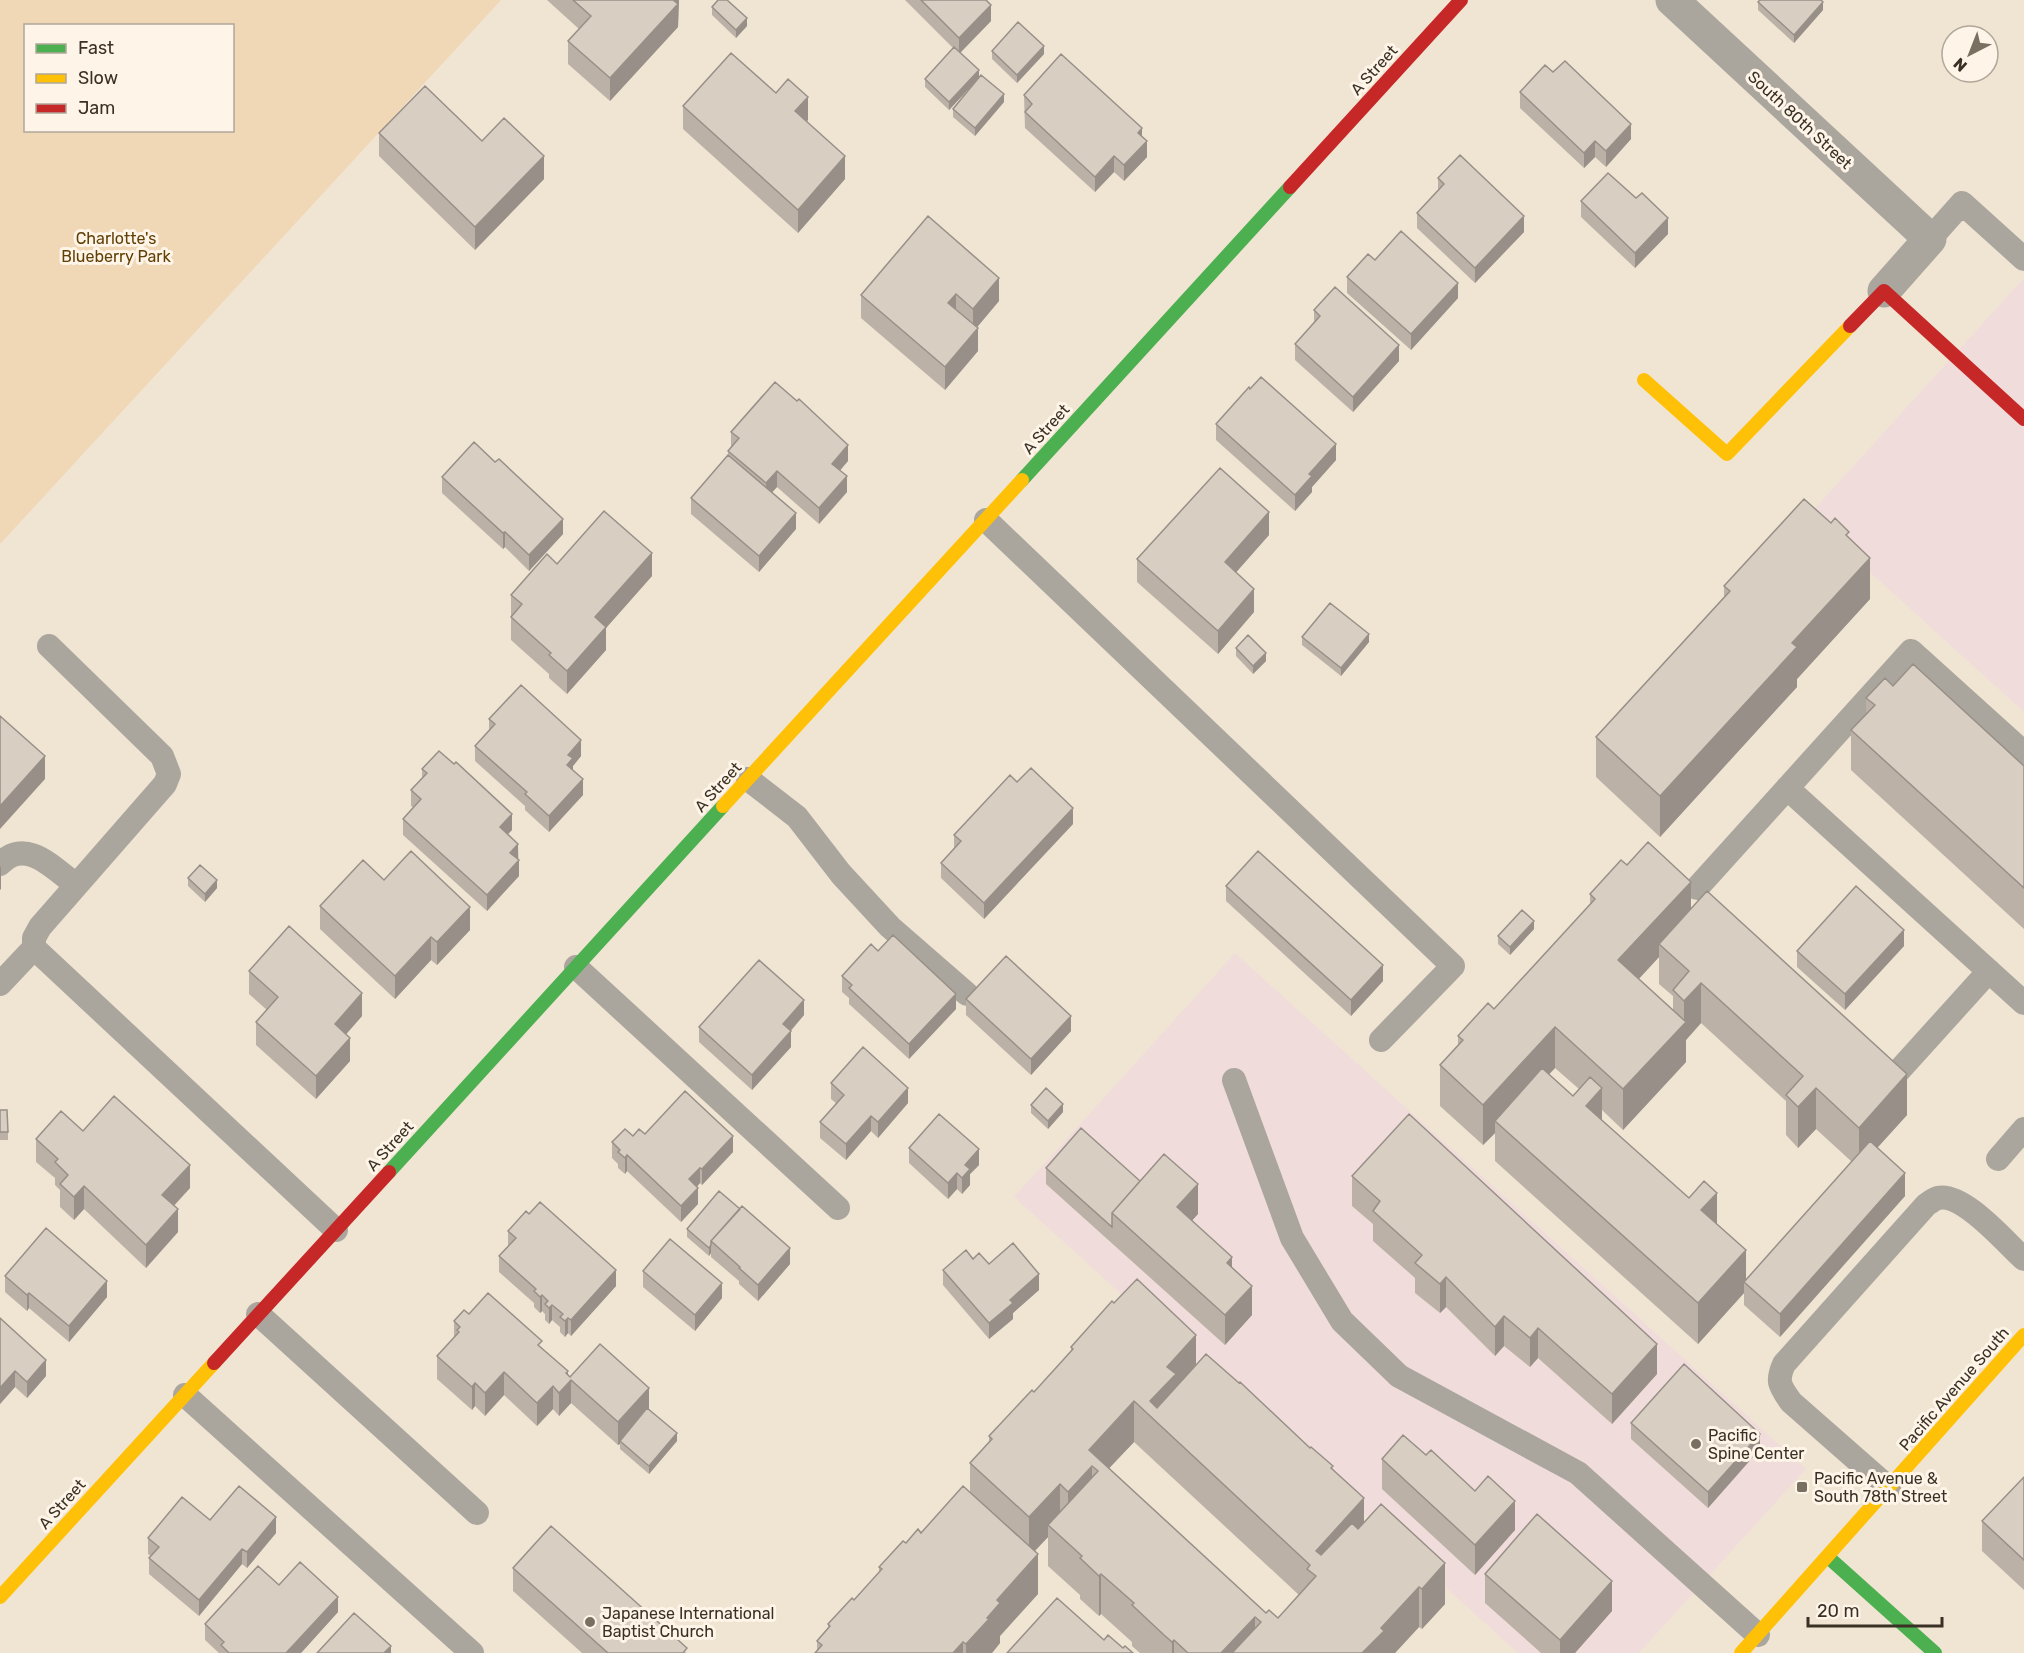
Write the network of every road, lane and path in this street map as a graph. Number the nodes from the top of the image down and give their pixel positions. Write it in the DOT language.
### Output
graph roads {
  1 [pos="1461,0"];
  2 [pos="1672,0"];
  3 [pos="1930,239"];
  4 [pos="2024,260"];
  5 [pos="1884,291"];
  6 [pos="1644,380"];
  7 [pos="2024,419"];
  8 [pos="986,520"];
  9 [pos="49,646"];
  10 [pos="2024,753"];
  11 [pos="748,779"];
  12 [pos="1787,788"];
  13 [pos="0,864"];
  14 [pos="76,885"];
  15 [pos="1697,888"];
  16 [pos="34,948"];
  17 [pos="576,967"];
  18 [pos="1989,971"];
  19 [pos="0,984"];
  20 [pos="968,994"];
  21 [pos="2024,1003"];
  22 [pos="1381,1040"];
  23 [pos="1895,1075"];
  24 [pos="1234,1080"];
  25 [pos="2024,1130"];
  26 [pos="1998,1159"];
  27 [pos="838,1208"];
  28 [pos="336,1230"];
  29 [pos="2024,1260"];
  30 [pos="258,1314"];
  31 [pos="2024,1335"];
  32 [pos="184,1395"];
  33 [pos="1889,1488"];
  34 [pos="477,1513"];
  35 [pos="1828,1557"];
  36 [pos="0,1597"];
  37 [pos="1758,1635"];
  38 [pos="472,1653"];
  39 [pos="1741,1653"];
  40 [pos="1935,1653"];
  1 -- 8 [label="street, A Street"];
  2 -- 3 [label="street, South 80th Street"];
  3 -- 4 [label="lane"];
  3 -- 5 [label="street"];
  5 -- 6 [label="street"];
  5 -- 7 [label="street"];
  8 -- 11 [label="street, A Street"];
  8 -- 22 [label="lane"];
  9 -- 14 [label="lane"];
  10 -- 12 [label="lane"];
  11 -- 17 [label="street, A Street"];
  11 -- 20 [label="lane"];
  12 -- 15 [label="lane"];
  12 -- 18 [label="lane"];
  13 -- 14 [label="lane"];
  14 -- 16 [label="lane"];
  16 -- 19 [label="lane"];
  16 -- 28 [label="lane"];
  17 -- 27 [label="lane"];
  17 -- 28 [label="street, A Street"];
  18 -- 21 [label="lane"];
  18 -- 23 [label="lane"];
  24 -- 37 [label="lane"];
  25 -- 26 [label="lane"];
  28 -- 30 [label="street, A Street"];
  29 -- 33 [label="lane"];
  30 -- 32 [label="street, A Street"];
  30 -- 34 [label="lane"];
  31 -- 33 [label="street, Pacific Avenue South"];
  32 -- 36 [label="street, A Street"];
  32 -- 38 [label="lane"];
  33 -- 35 [label="street, Pacific Avenue South"];
  35 -- 37 [label="street, Pacific Avenue South"];
  35 -- 40 [label="street"];
  37 -- 39 [label="street, Pacific Avenue South"];
}
